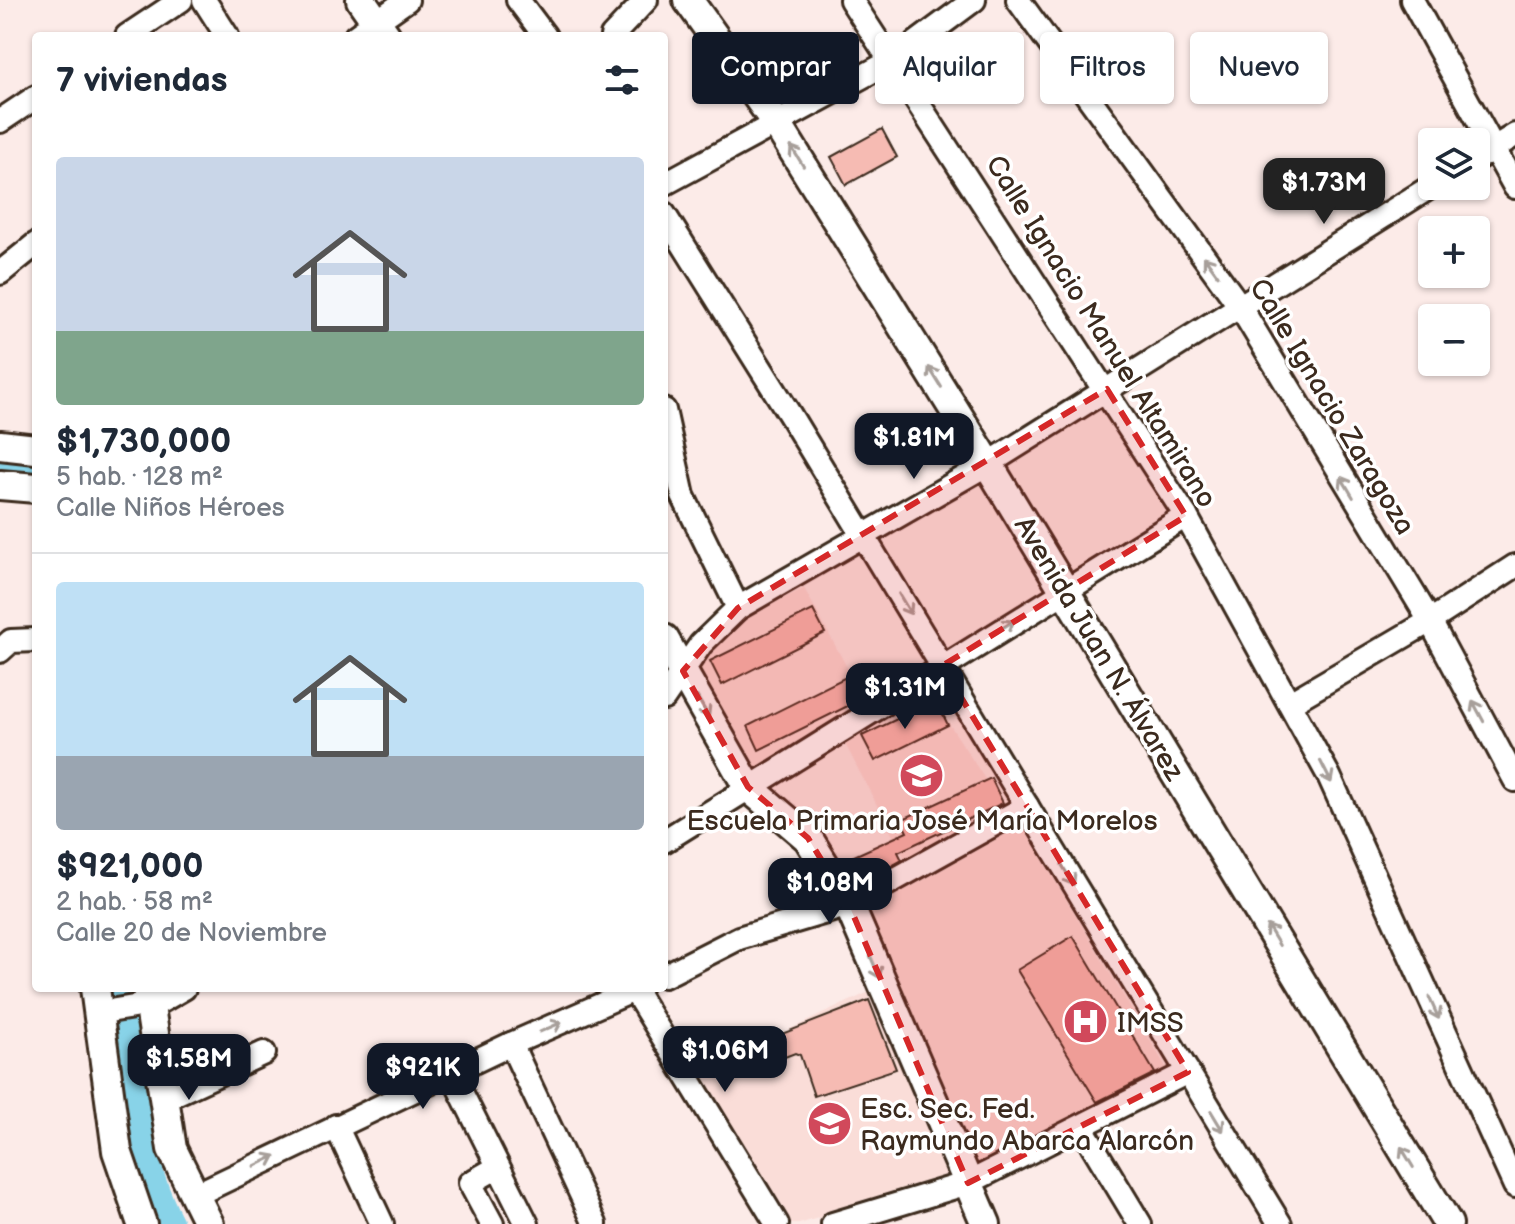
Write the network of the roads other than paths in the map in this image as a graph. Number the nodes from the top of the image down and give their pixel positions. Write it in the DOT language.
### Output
graph roads {
  1 [pos="181,0"];
  2 [pos="204,0"];
  3 [pos="407,0"];
  4 [pos="518,0"];
  5 [pos="646,0"];
  6 [pos="688,0"];
  7 [pos="851,0"];
  8 [pos="974,0"];
  9 [pos="1018,0"];
  10 [pos="1412,0"];
  11 [pos="370,24"];
  12 [pos="133,32"];
  13 [pos="224,32"];
  14 [pos="542,32"];
  15 [pos="616,32"];
  16 [pos="931,32"];
  17 [pos="875,34"];
  18 [pos="875,70"];
  19 [pos="32,100"];
  20 [pos="922,104"];
  21 [pos="0,121"];
  22 [pos="777,124"];
  23 [pos="1473,128"];
  24 [pos="1515,135"];
  25 [pos="1490,151"];
  26 [pos="1490,160"];
  27 [pos="668,182"];
  28 [pos="1515,187"];
  29 [pos="1418,195"];
  30 [pos="668,220"];
  31 [pos="32,247"];
  32 [pos="0,273"];
  33 [pos="1239,305"];
  34 [pos="1107,389"];
  35 [pos="668,428"];
  36 [pos="0,445"];
  37 [pos="32,449"];
  38 [pos="988,464"];
  39 [pos="0,485"];
  40 [pos="32,488"];
  41 [pos="1186,516"];
  42 [pos="864,538"];
  43 [pos="1515,566"];
  44 [pos="1065,589"];
  45 [pos="738,608"];
  46 [pos="1430,621"];
  47 [pos="32,640"];
  48 [pos="668,646"];
  49 [pos="0,651"];
  50 [pos="942,666"];
  51 [pos="683,671"];
  52 [pos="668,692"];
  53 [pos="1290,703"];
  54 [pos="1515,780"];
  55 [pos="748,787"];
  56 [pos="1027,806"];
  57 [pos="668,838"];
  58 [pos="849,905"];
  59 [pos="668,974"];
  60 [pos="180,992"];
  61 [pos="629,992"];
  62 [pos="638,992"];
  63 [pos="147,999"];
  64 [pos="100,1004"];
  65 [pos="511,1044"];
  66 [pos="264,1053"];
  67 [pos="451,1072"];
  68 [pos="1188,1072"];
  69 [pos="162,1100"];
  70 [pos="336,1126"];
  71 [pos="1082,1128"];
  72 [pos="498,1167"];
  73 [pos="968,1183"];
  74 [pos="1515,1186"];
  75 [pos="195,1195"];
  76 [pos="142,1224"];
  77 [pos="209,1224"];
  78 [pos="382,1224"];
  79 [pos="492,1224"];
  80 [pos="527,1224"];
  81 [pos="595,1224"];
  82 [pos="777,1224"];
  83 [pos="833,1224"];
  84 [pos="986,1224"];
  85 [pos="1140,1224"];
  86 [pos="1280,1224"];
  87 [pos="1448,1224"];
  1 -- 12 [label="street"];
  2 -- 13 [label="street"];
  3 -- 11 [label="street"];
  4 -- 14 [label="street"];
  5 -- 15 [label="street"];
  6 -- 22 [label="main road, Avenida Juan N. Álvarez"];
  7 -- 17 [label="street, Calle Ignacio Manuel Altamirano"];
  8 -- 16 [label="street"];
  33 -- 9 [label="street, Calle Ignacio Zaragoza, one-way"];
  10 -- 23 [label="street"];
  18 -- 22 [label="street"];
  19 -- 21 [label="street"];
  20 -- 34 [label="street, Calle Ignacio Manuel Altamirano"];
  22 -- 27 [label="street"];
  38 -- 22 [label="main road, Avenida Juan N. Álvarez, one-way"];
  24 -- 25 [label="street"];
  26 -- 28 [label="street"];
  29 -- 33 [label="street"];
  30 -- 42 [label="street"];
  31 -- 32 [label="street"];
  33 -- 34 [label="street"];
  46 -- 33 [label="street, Calle Ignacio Zaragoza, one-way"];
  34 -- 38 [label="street"];
  34 -- 41 [label="street, Calle Ignacio Manuel Altamirano"];
  35 -- 45 [label="street"];
  36 -- 37 [label="main road"];
  38 -- 42 [label="street"];
  38 -- 44 [label="main road, Avenida Juan N. Álvarez"];
  39 -- 40 [label="main road"];
  41 -- 44 [label="street"];
  41 -- 53 [label="street, Calle Ignacio Manuel Altamirano"];
  42 -- 45 [label="street"];
  42 -- 50 [label="street, one-way"];
  43 -- 46 [label="street"];
  50 -- 44 [label="street, one-way"];
  87 -- 44 [label="main road, Avenida Juan N. Álvarez, one-way"];
  45 -- 51 [label="street"];
  46 -- 53 [label="street"];
  54 -- 46 [label="street, Calle Ignacio Zaragoza, one-way"];
  47 -- 49 [label="street"];
  48 -- 51 [label="main road"];
  50 -- 55 [label="street"];
  50 -- 56 [label="street"];
  51 -- 52 [label="street"];
  51 -- 55 [label="main road, one-way"];
  53 -- 74 [label="street, Calle Ignacio Manuel Altamirano, one-way"];
  55 -- 57 [label="street"];
  55 -- 58 [label="main road"];
  56 -- 58 [label="street"];
  56 -- 68 [label="street, one-way"];
  58 -- 59 [label="street"];
  58 -- 73 [label="main road, one-way"];
  60 -- 63 [label="street"];
  65 -- 61 [label="street, one-way"];
  62 -- 82 [label="street"];
  63 -- 64 [label="street"];
  63 -- 69 [label="main road"];
  64 -- 76 [label="main road"];
  65 -- 67 [label="street"];
  65 -- 81 [label="street"];
  66 -- 69 [label="street"];
  67 -- 70 [label="street"];
  67 -- 72 [label="street"];
  68 -- 71 [label="street"];
  68 -- 86 [label="street, one-way"];
  69 -- 75 [label="main road"];
  75 -- 70 [label="street, one-way"];
  70 -- 78 [label="street"];
  71 -- 73 [label="street"];
  71 -- 85 [label="street"];
  72 -- 79 [label="street"];
  72 -- 80 [label="street"];
  73 -- 83 [label="street"];
  73 -- 84 [label="main road"];
  75 -- 77 [label="main road"];
}
